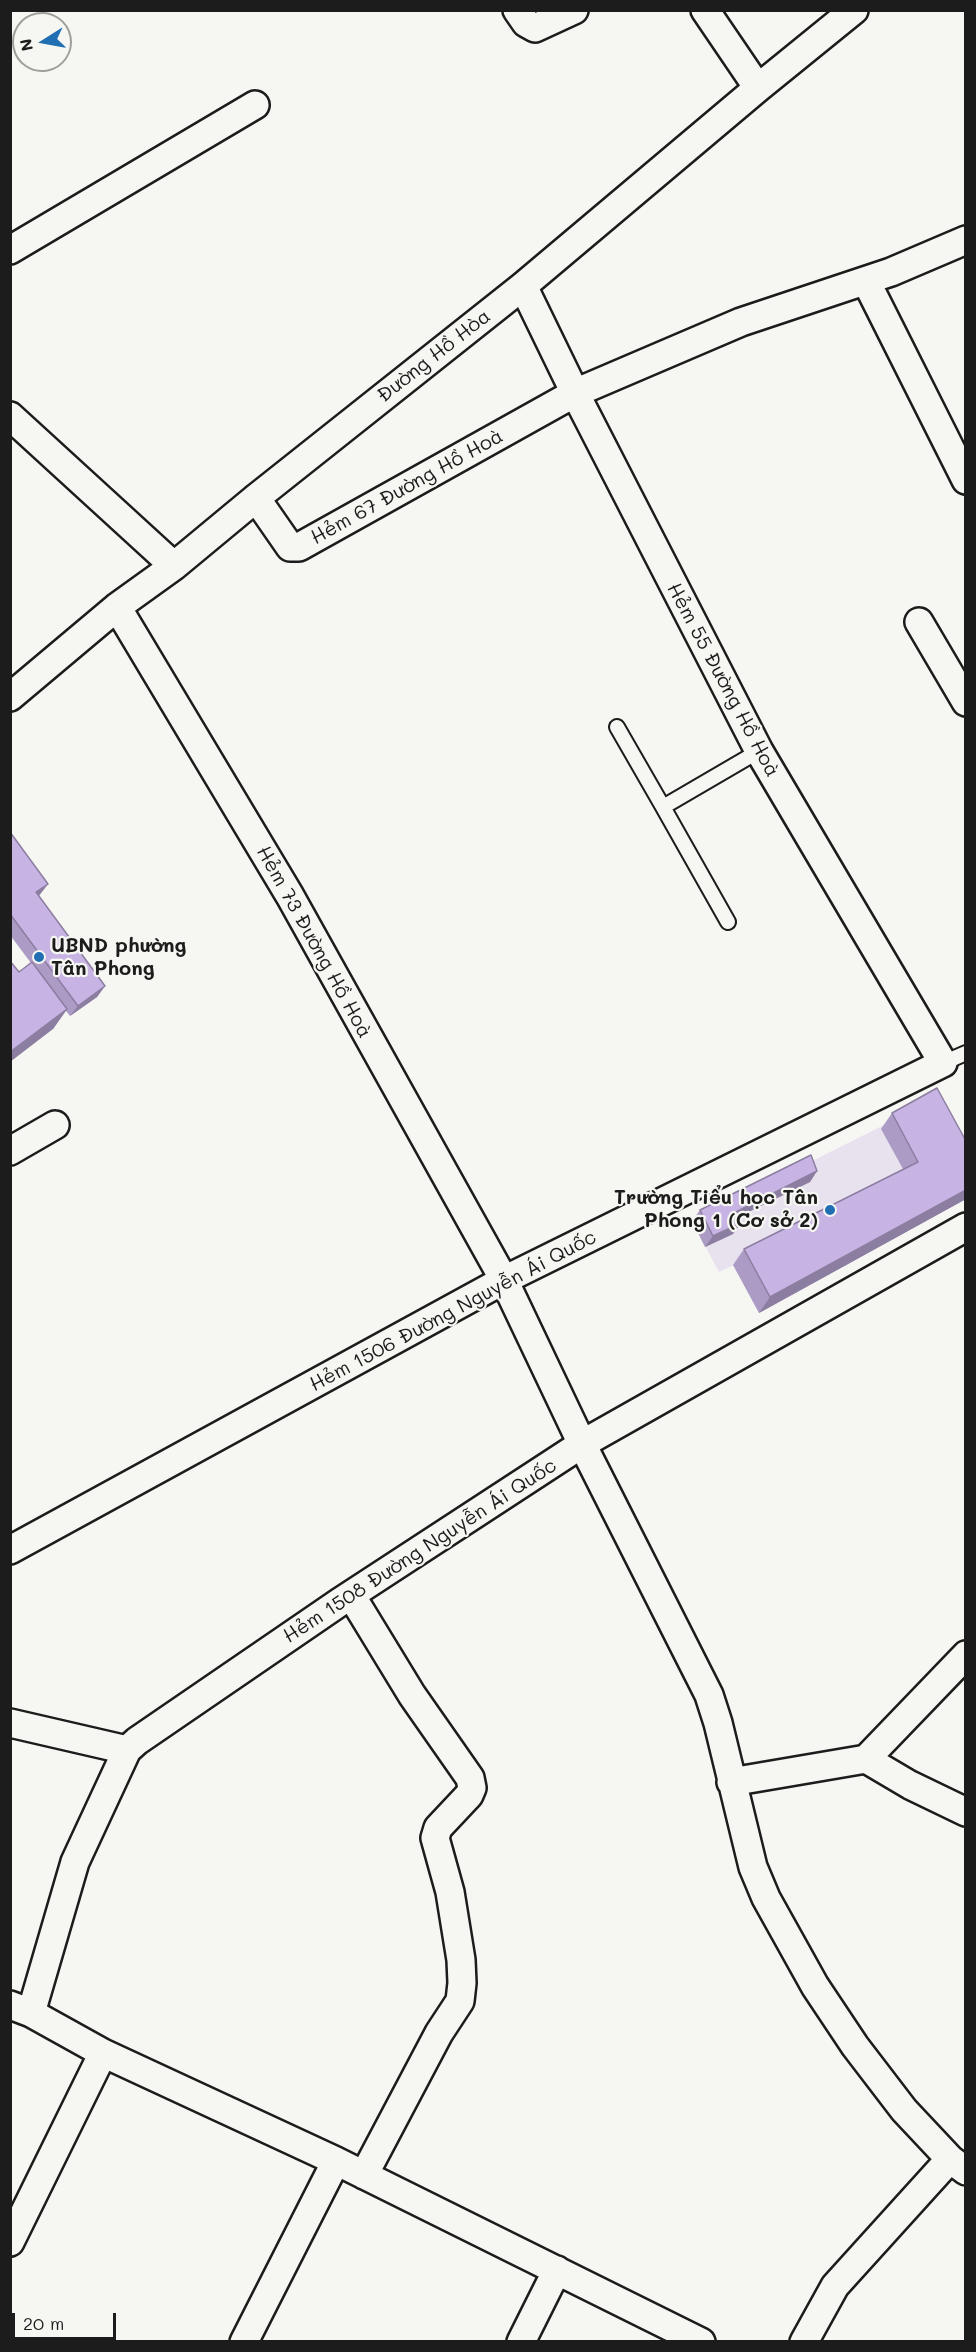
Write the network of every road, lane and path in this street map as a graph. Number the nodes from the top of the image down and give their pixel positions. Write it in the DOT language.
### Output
graph roads {
  1 [pos="517,10"];
  2 [pos="574,10"];
  3 [pos="705,10"];
  4 [pos="854,10"];
  5 [pos="758,88"];
  6 [pos="255,105"];
  7 [pos="966,240"];
  8 [pos="10,250"];
  9 [pos="866,281"];
  10 [pos="523,286"];
  11 [pos="575,393"];
  12 [pos="10,416"];
  13 [pos="963,467"];
  14 [pos="256,498"];
  15 [pos="174,566"];
  16 [pos="117,608"];
  17 [pos="919,622"];
  18 [pos="10,697"];
  19 [pos="966,702"];
  20 [pos="617,727"];
  21 [pos="759,751"];
  22 [pos="663,807"];
  23 [pos="728,922"];
  24 [pos="954,1058"];
  25 [pos="55,1125"];
  26 [pos="10,1151"];
  27 [pos="966,1227"];
  28 [pos="504,1280"];
  29 [pos="582,1444"];
  30 [pos="10,1550"];
  31 [pos="351,1595"];
  32 [pos="966,1655"];
  33 [pos="10,1723"];
  34 [pos="127,1750"];
  35 [pos="866,1759"];
  36 [pos="732,1782"];
  37 [pos="966,1812"];
  38 [pos="21,2009"];
  39 [pos="103,2053"];
  40 [pos="336,2161"];
  41 [pos="958,2165"];
  42 [pos="364,2175"];
  43 [pos="10,2241"];
  44 [pos="557,2270"];
  45 [pos="244,2342"];
  46 [pos="521,2342"];
  47 [pos="701,2342"];
  48 [pos="804,2342"];
  1 -- 2 [label="street"];
  3 -- 5 [label="street"];
  4 -- 5 [label="street, Đường Hồ Hòa"];
  5 -- 10 [label="street, Đường Hồ Hòa"];
  6 -- 8 [label="street"];
  7 -- 9 [label="street"];
  9 -- 11 [label="street"];
  9 -- 13 [label="street"];
  10 -- 11 [label="street, Hẻm 55 Đường Hồ Hoà"];
  10 -- 14 [label="street, Đường Hồ Hòa"];
  11 -- 14 [label="street, Hẻm 67 Đường Hồ Hoà"];
  11 -- 21 [label="street, Hẻm 55 Đường Hồ Hoà"];
  12 -- 15 [label="street"];
  14 -- 15 [label="street, Đường Hồ Hòa"];
  15 -- 16 [label="street, Đường Hồ Hòa"];
  16 -- 18 [label="street, Đường Hồ Hòa"];
  16 -- 28 [label="street, Hẻm 73 Đường Hồ Hoà"];
  17 -- 19 [label="street"];
  20 -- 22 [label="lane"];
  21 -- 22 [label="lane"];
  21 -- 24 [label="street, Hẻm 55 Đường Hồ Hoà"];
  22 -- 23 [label="lane"];
  24 -- 28 [label="street, Hẻm 1506 Đường Nguyễn Ái Quốc"];
  25 -- 26 [label="street"];
  27 -- 29 [label="street, Hẻm 1508 Đường Nguyễn Ái Quốc"];
  28 -- 29 [label="street, Hẻm 73 Đường Hồ Hoà"];
  28 -- 30 [label="street, Hẻm 1506 Đường Nguyễn Ái Quốc"];
  29 -- 31 [label="street, Hẻm 1508 Đường Nguyễn Ái Quốc"];
  29 -- 36 [label="street, Hẻm 73 Đường Hồ Hoà"];
  31 -- 34 [label="street, Hẻm 1508 Đường Nguyễn Ái Quốc"];
  31 -- 42 [label="street"];
  32 -- 35 [label="street"];
  33 -- 34 [label="street"];
  34 -- 38 [label="street, Hẻm 1508 Đường Nguyễn Ái Quốc"];
  35 -- 36 [label="street"];
  35 -- 37 [label="street"];
  36 -- 41 [label="street, Hẻm 73 Đường Hồ Hoà"];
  38 -- 39 [label="street"];
  39 -- 40 [label="street"];
  39 -- 43 [label="street"];
  40 -- 42 [label="street"];
  40 -- 45 [label="street"];
  41 -- 48 [label="street"];
  42 -- 44 [label="street"];
  44 -- 46 [label="street"];
  44 -- 47 [label="street"];
}
